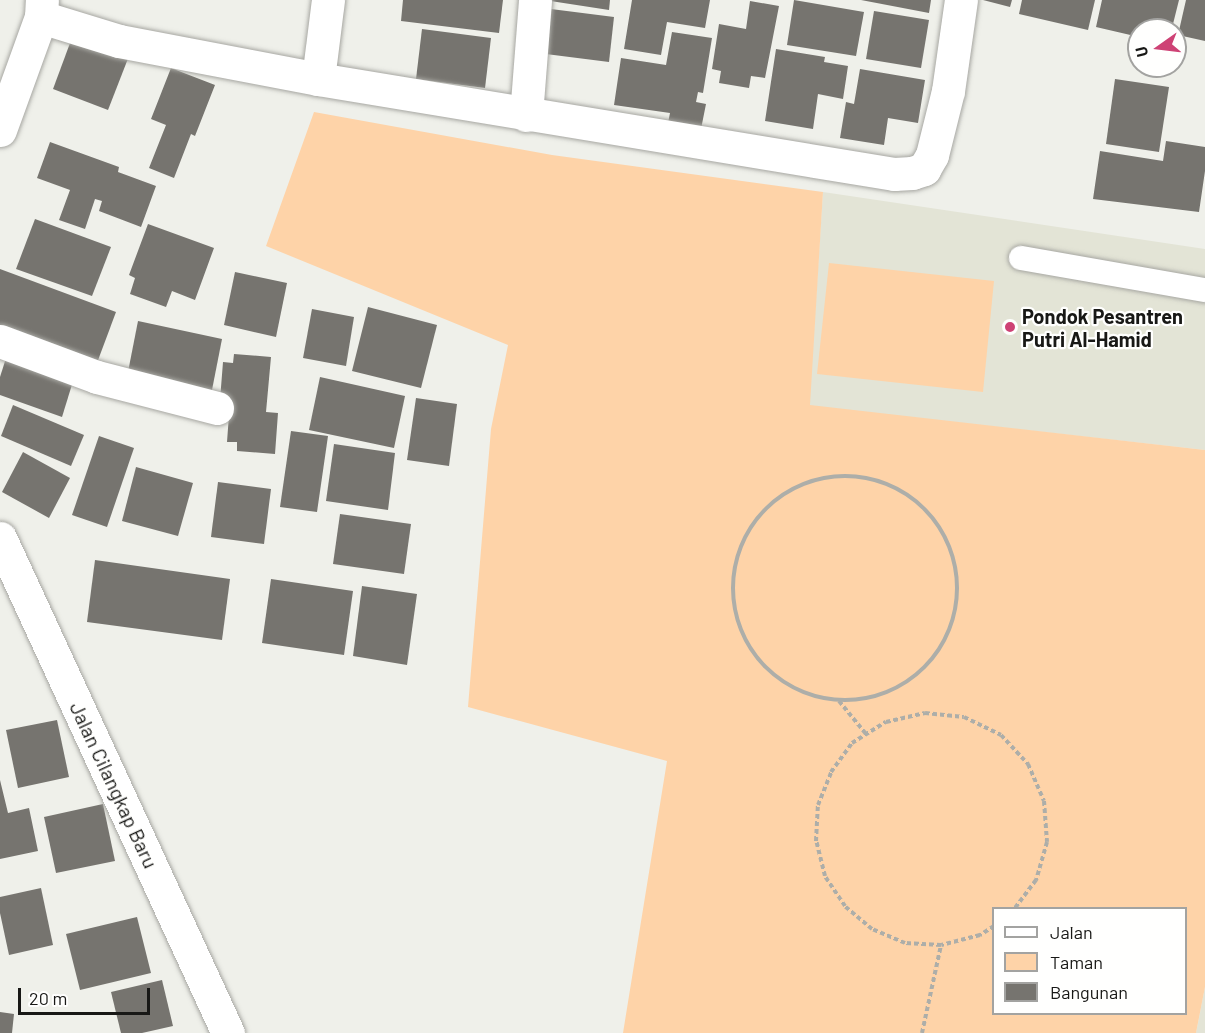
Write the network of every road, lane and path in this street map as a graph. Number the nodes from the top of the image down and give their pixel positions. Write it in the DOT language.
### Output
graph roads {
  1 [pos="328,0"];
  2 [pos="535,0"];
  3 [pos="961,0"];
  4 [pos="42,8"];
  5 [pos="318,79"];
  6 [pos="526,115"];
  7 [pos="0,130"];
  8 [pos="1021,258"];
  9 [pos="1205,290"];
  10 [pos="0,340"];
  11 [pos="217,408"];
  12 [pos="0,538"];
  13 [pos="839,701"];
  14 [pos="866,734"];
  15 [pos="1017,907"];
  16 [pos="992,927"];
  17 [pos="941,945"];
  18 [pos="228,1033"];
  19 [pos="922,1033"];
  1 -- 5 [label="street"];
  2 -- 6 [label="street"];
  3 -- 6 [label="street"];
  4 -- 5 [label="street"];
  4 -- 7 [label="street"];
  5 -- 6 [label="street"];
  8 -- 9 [label="lane"];
  10 -- 11 [label="street"];
  12 -- 18 [label="street, Jalan Cilangkap Baru"];
  13 -- 13 [label="path"];
  13 -- 14 [label="path"];
  14 -- 15 [label="path"];
  14 -- 17 [label="path"];
  16 -- 17 [label="path"];
  17 -- 19 [label="path"];
}
